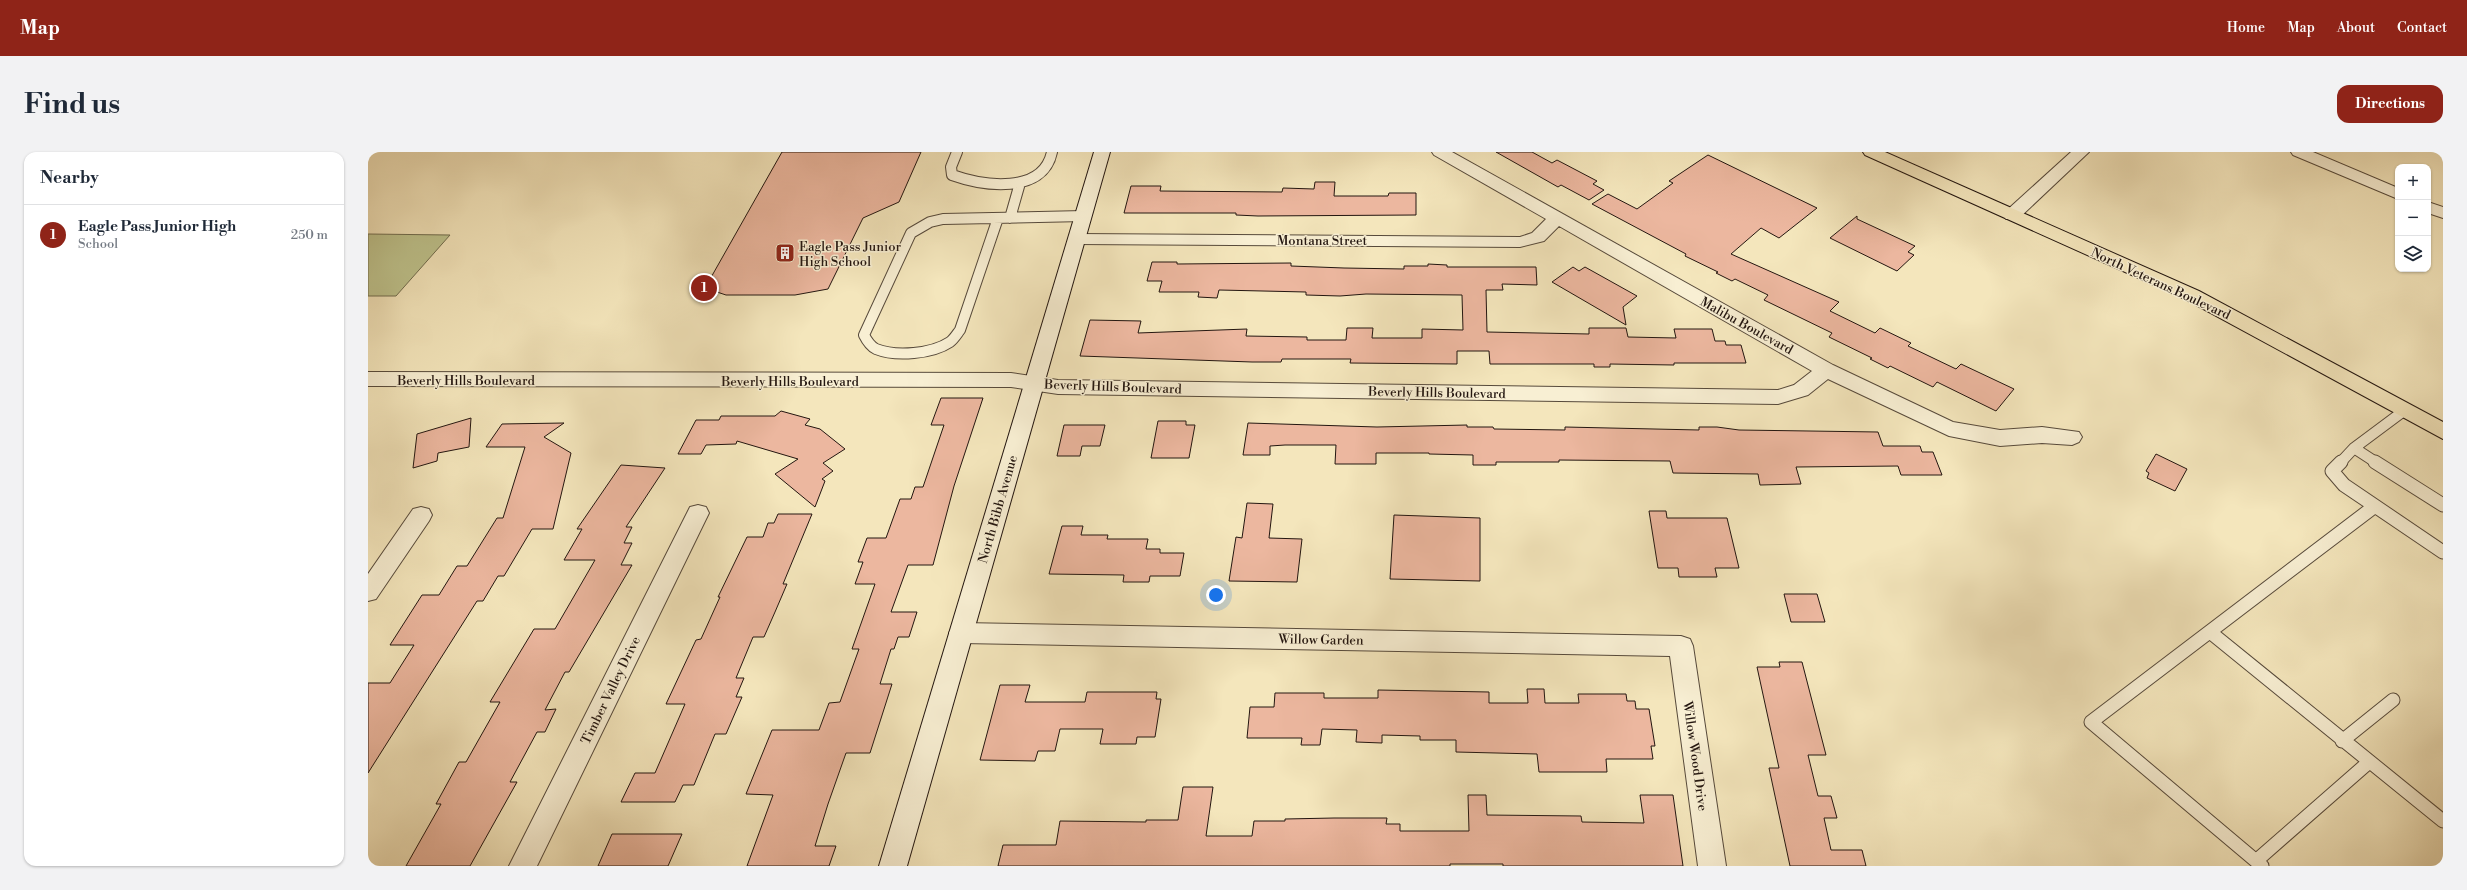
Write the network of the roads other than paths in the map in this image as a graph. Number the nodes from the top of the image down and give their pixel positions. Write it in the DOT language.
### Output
graph roads {
  1 [pos="958,152"];
  2 [pos="1052,152"];
  3 [pos="1102,152"];
  4 [pos="1440,152"];
  5 [pos="1871,152"];
  6 [pos="2081,152"];
  7 [pos="2299,152"];
  8 [pos="1020,183"];
  9 [pos="2395,193"];
  10 [pos="2431,208"];
  11 [pos="2443,213"];
  12 [pos="2012,215"];
  13 [pos="1084,216"];
  14 [pos="998,218"];
  15 [pos="1010,218"];
  16 [pos="1558,218"];
  17 [pos="1077,239"];
  18 [pos="1826,370"];
  19 [pos="368,379"];
  20 [pos="1034,383"];
  21 [pos="2405,410"];
  22 [pos="2443,431"];
  23 [pos="2072,438"];
  24 [pos="2354,448"];
  25 [pos="2443,505"];
  26 [pos="2375,506"];
  27 [pos="698,513"];
  28 [pos="421,516"];
  29 [pos="2443,552"];
  30 [pos="368,592"];
  31 [pos="2210,632"];
  32 [pos="961,633"];
  33 [pos="1681,646"];
  34 [pos="2393,700"];
  35 [pos="2342,741"];
  36 [pos="2369,762"];
  37 [pos="2443,821"];
  38 [pos="2259,864"];
  39 [pos="522,866"];
  40 [pos="893,866"];
  41 [pos="1712,866"];
  1 -- 8 [label="lane"];
  2 -- 8 [label="lane"];
  3 -- 13 [label="street, North Bibb Avenue"];
  4 -- 16 [label="street, Malibu Boulevard"];
  5 -- 12 [label="highway, North Veterans Boulevard"];
  6 -- 12 [label="street"];
  7 -- 9 [label="street"];
  8 -- 15 [label="lane"];
  10 -- 11 [label="street"];
  12 -- 21 [label="highway, North Veterans Boulevard"];
  13 -- 15 [label="lane"];
  13 -- 17 [label="street, North Bibb Avenue"];
  14 -- 14 [label="lane"];
  14 -- 15 [label="lane"];
  16 -- 17 [label="street, Montana Street"];
  16 -- 18 [label="street, Malibu Boulevard"];
  17 -- 20 [label="street, North Bibb Avenue"];
  18 -- 20 [label="street, Beverly Hills Boulevard"];
  18 -- 23 [label="street, Malibu Boulevard"];
  19 -- 20 [label="street, Beverly Hills Boulevard"];
  20 -- 32 [label="street, North Bibb Avenue"];
  21 -- 22 [label="highway, North Veterans Boulevard"];
  21 -- 24 [label="lane"];
  24 -- 25 [label="lane"];
  24 -- 26 [label="lane"];
  26 -- 29 [label="lane"];
  26 -- 31 [label="lane"];
  27 -- 39 [label="street, Timber Valley Drive"];
  28 -- 30 [label="street"];
  31 -- 35 [label="lane"];
  31 -- 38 [label="lane"];
  32 -- 33 [label="street, Willow Garden"];
  32 -- 40 [label="street, North Bibb Avenue"];
  33 -- 41 [label="street, Willow Wood Drive"];
  34 -- 35 [label="lane"];
  35 -- 36 [label="lane"];
  36 -- 37 [label="lane"];
  36 -- 38 [label="lane"];
}
